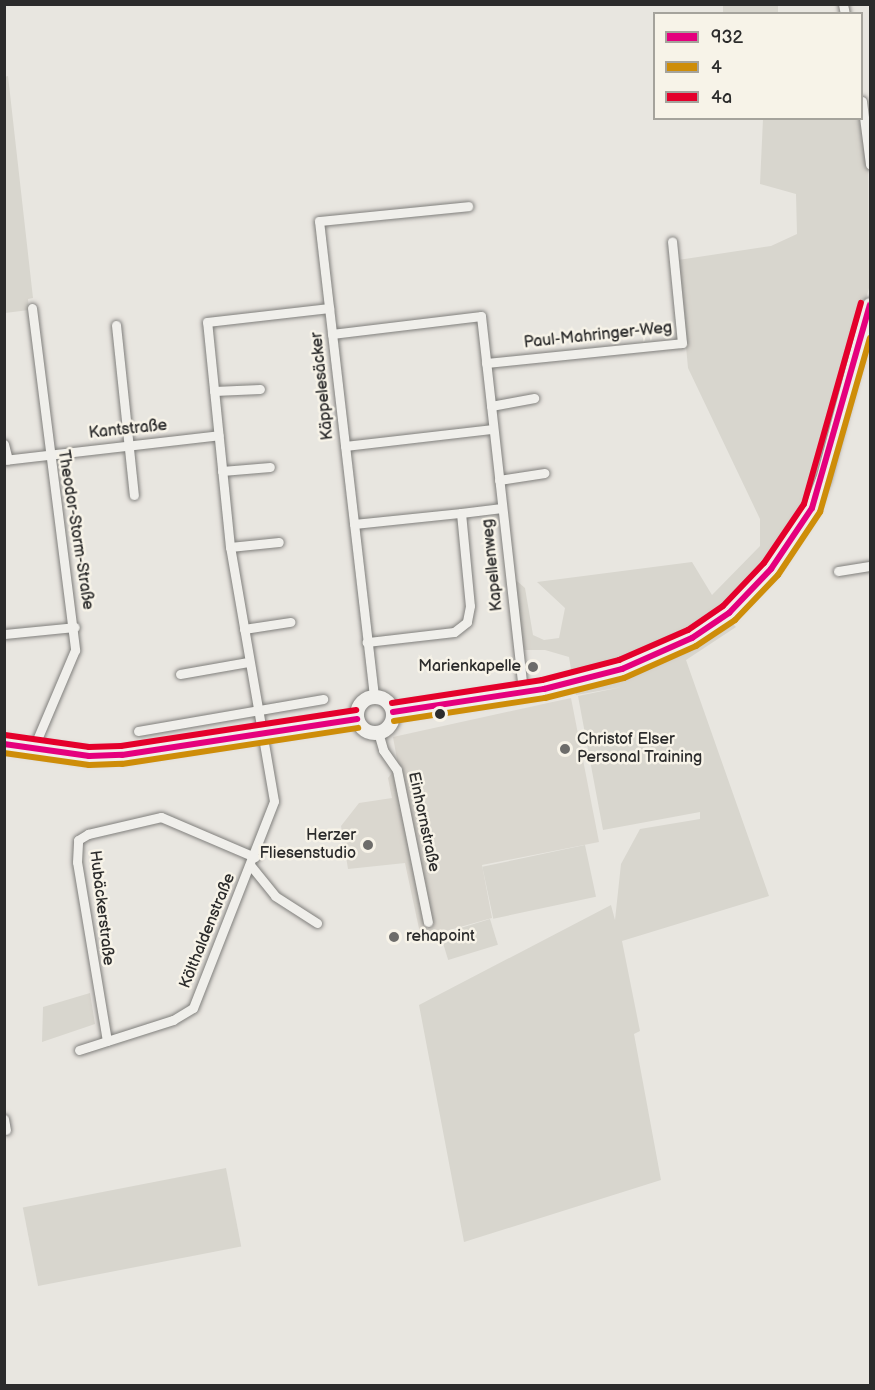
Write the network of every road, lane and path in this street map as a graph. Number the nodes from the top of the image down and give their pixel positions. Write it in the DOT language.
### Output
graph roads {
  1 [pos="863,115"];
  2 [pos="870,164"];
  3 [pos="468,206"];
  4 [pos="672,241"];
  5 [pos="870,305"];
  6 [pos="32,308"];
  7 [pos="329,308"];
  8 [pos="116,325"];
  9 [pos="332,334"];
  10 [pos="486,363"];
  11 [pos="260,389"];
  12 [pos="214,391"];
  13 [pos="534,398"];
  14 [pos="491,406"];
  15 [pos="494,429"];
  16 [pos="219,435"];
  17 [pos="4,444"];
  18 [pos="129,446"];
  19 [pos="345,446"];
  20 [pos="48,454"];
  21 [pos="6,460"];
  22 [pos="270,467"];
  23 [pos="222,471"];
  24 [pos="544,473"];
  25 [pos="499,480"];
  26 [pos="134,495"];
  27 [pos="502,508"];
  28 [pos="461,513"];
  29 [pos="354,524"];
  30 [pos="279,542"];
  31 [pos="231,547"];
  32 [pos="870,566"];
  33 [pos="838,571"];
  34 [pos="290,622"];
  35 [pos="75,627"];
  36 [pos="244,628"];
  37 [pos="4,634"];
  38 [pos="367,642"];
  39 [pos="248,662"];
  40 [pos="180,674"];
  41 [pos="523,692"];
  42 [pos="374,696"];
  43 [pos="323,699"];
  44 [pos="257,711"];
  45 [pos="393,712"];
  46 [pos="357,719"];
  47 [pos="138,731"];
  48 [pos="378,732"];
  49 [pos="262,734"];
  50 [pos="4,744"];
  51 [pos="33,748"];
  52 [pos="253,862"];
  53 [pos="428,922"];
  54 [pos="317,923"];
  55 [pos="107,1041"];
  56 [pos="79,1050"];
  57 [pos="4,1119"];
  58 [pos="6,1130"];
  1 -- 2 [label="street"];
  3 -- 7 [label="street, Käppelesäcker"];
  4 -- 10 [label="street, Paul-Mahringer-Weg"];
  5 -- 41 [label="main road"];
  6 -- 20 [label="street, Theodor-Storm-Straße"];
  7 -- 9 [label="street, Käppelesäcker"];
  7 -- 12 [label="street, Költhaldenstraße"];
  8 -- 18 [label="street"];
  9 -- 10 [label="street, Kapellenweg"];
  9 -- 19 [label="street, Käppelesäcker"];
  10 -- 14 [label="street, Kapellenweg"];
  11 -- 12 [label="street"];
  12 -- 16 [label="street, Költhaldenstraße"];
  13 -- 14 [label="street"];
  14 -- 15 [label="street, Kapellenweg"];
  15 -- 19 [label="street"];
  15 -- 25 [label="street, Kapellenweg"];
  16 -- 18 [label="street, Kantstraße"];
  16 -- 23 [label="street, Költhaldenstraße"];
  17 -- 21 [label="street"];
  18 -- 20 [label="street, Kantstraße"];
  18 -- 26 [label="street"];
  19 -- 29 [label="street, Käppelesäcker"];
  20 -- 21 [label="street, Kantstraße"];
  20 -- 35 [label="street, Theodor-Storm-Straße"];
  22 -- 23 [label="street"];
  23 -- 31 [label="street, Költhaldenstraße"];
  24 -- 25 [label="street"];
  25 -- 27 [label="street, Kapellenweg"];
  27 -- 28 [label="street"];
  27 -- 41 [label="street, Kapellenweg"];
  28 -- 29 [label="street"];
  28 -- 38 [label="street"];
  29 -- 38 [label="street, Käppelesäcker"];
  30 -- 31 [label="street"];
  31 -- 36 [label="street, Költhaldenstraße"];
  32 -- 33 [label="street"];
  34 -- 36 [label="street"];
  35 -- 37 [label="street"];
  35 -- 51 [label="street, Theodor-Storm-Straße"];
  36 -- 39 [label="street, Költhaldenstraße"];
  38 -- 42 [label="street, Käppelesäcker"];
  39 -- 40 [label="street"];
  39 -- 44 [label="street, Költhaldenstraße"];
  41 -- 45 [label="main road"];
  42 -- 45 [label="main road"];
  42 -- 46 [label="main road"];
  43 -- 44 [label="street"];
  44 -- 47 [label="street"];
  44 -- 49 [label="street, Költhaldenstraße"];
  45 -- 48 [label="main road"];
  46 -- 48 [label="main road"];
  46 -- 49 [label="main road"];
  48 -- 53 [label="street, Einhornstraße"];
  49 -- 51 [label="main road"];
  49 -- 52 [label="street, Költhaldenstraße"];
  50 -- 51 [label="main road"];
  52 -- 54 [label="street, Költhaldenstraße"];
  52 -- 55 [label="street, Költhaldenstraße"];
  52 -- 55 [label="street, Hubäckerstraße"];
  55 -- 56 [label="street"];
  57 -- 58 [label="street"];
}
